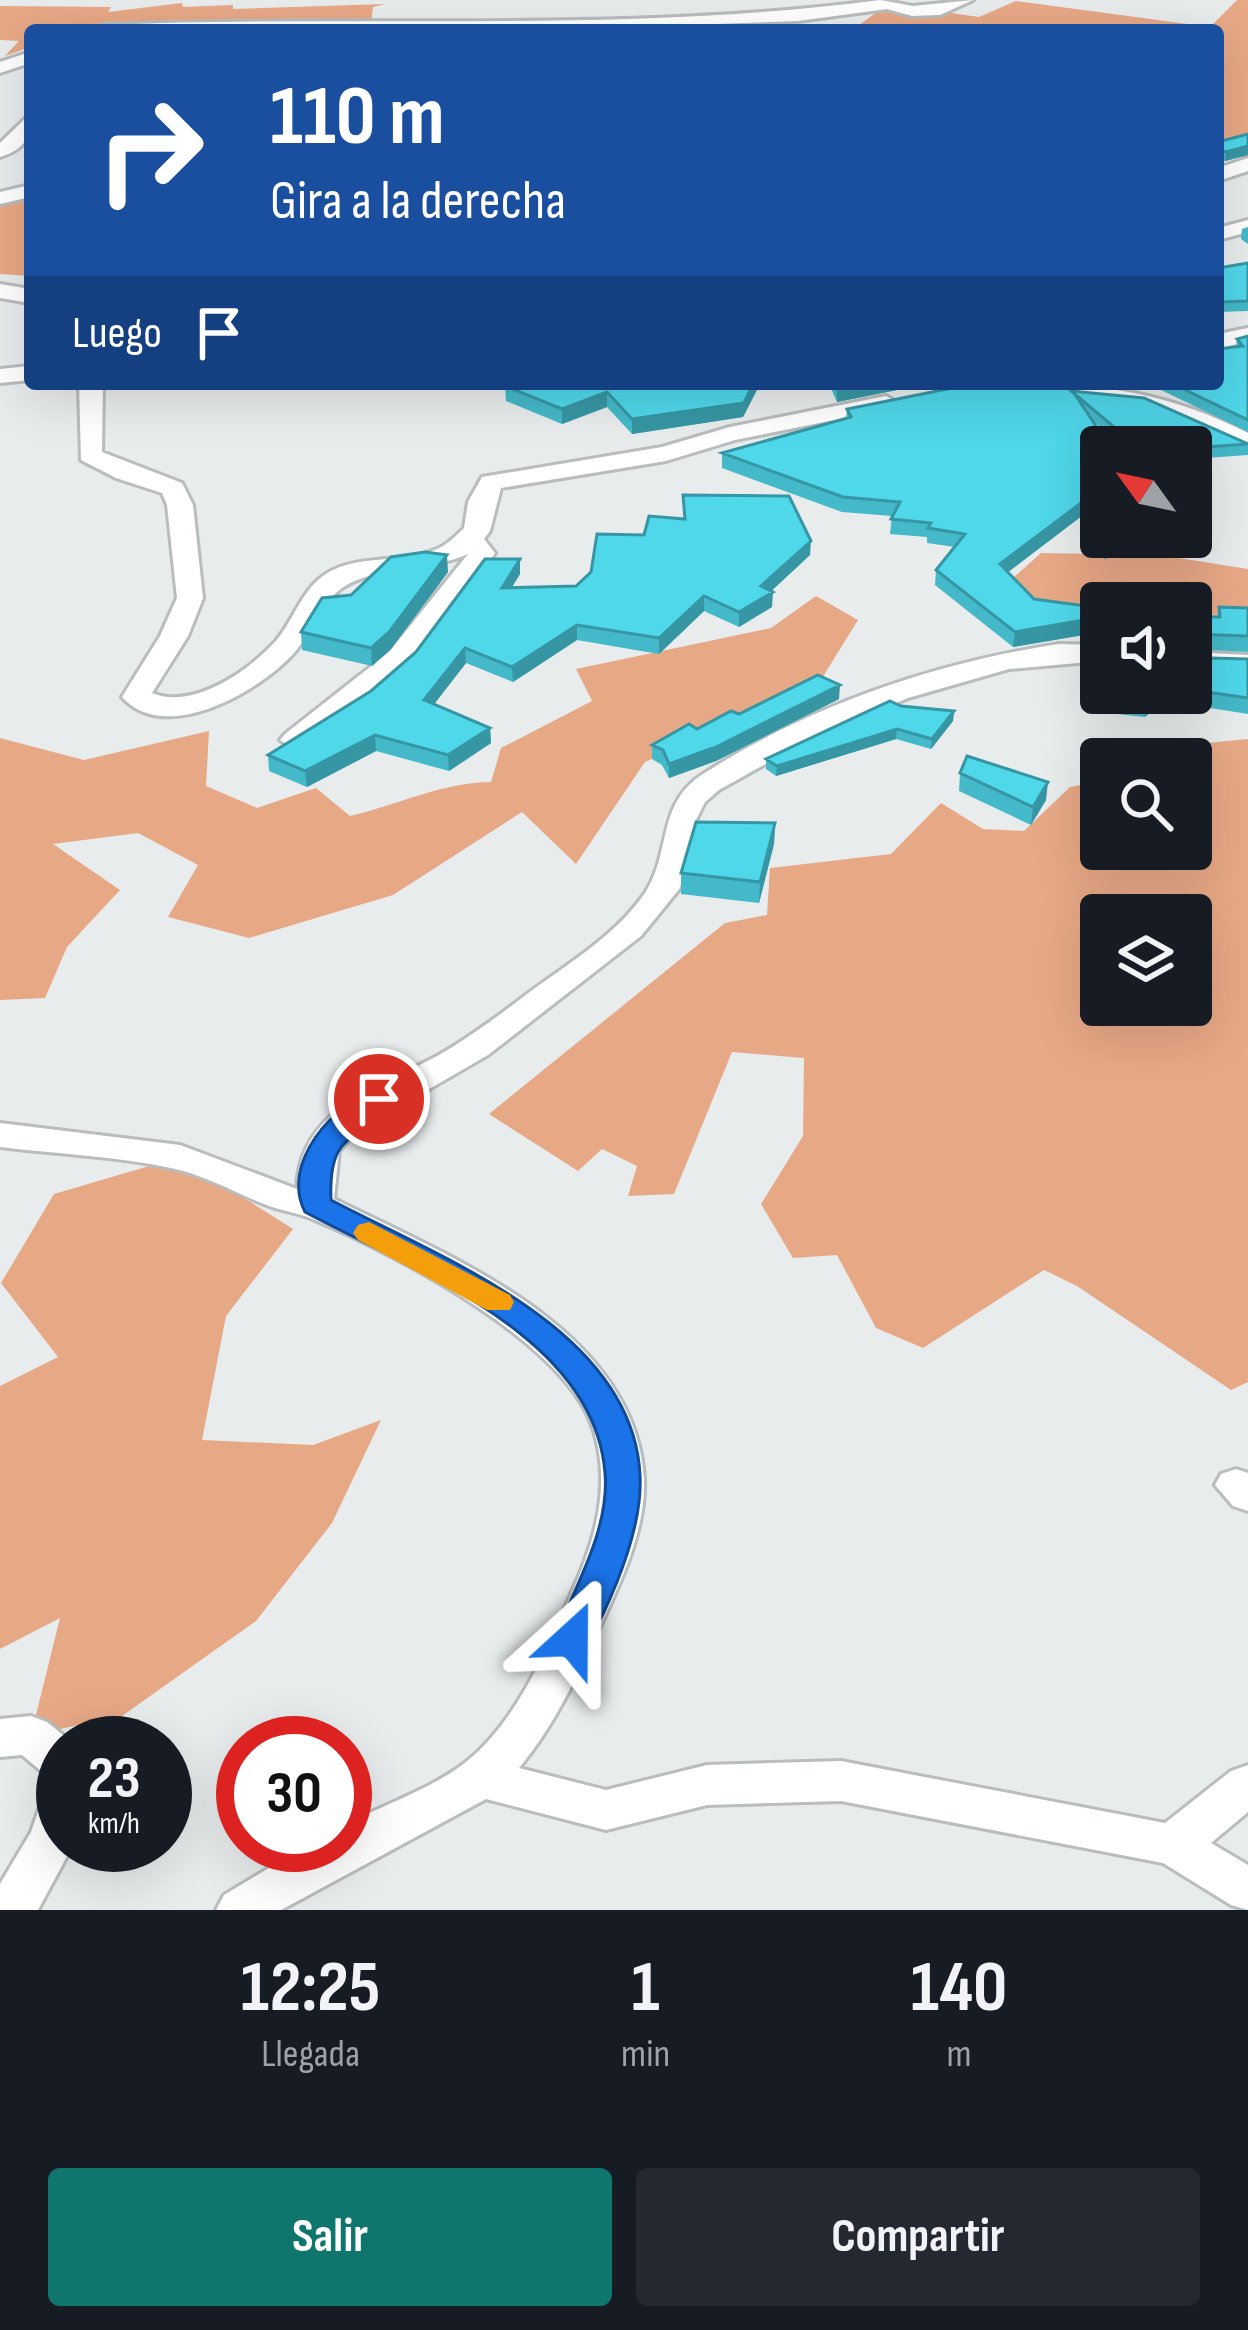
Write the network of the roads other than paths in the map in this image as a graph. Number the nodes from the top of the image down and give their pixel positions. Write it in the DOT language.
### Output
graph roads {
  1 [pos="965,0"];
  2 [pos="568,24"];
  3 [pos="24,130"];
  4 [pos="0,151"];
  5 [pos="91,390"];
  6 [pos="1107,390"];
  7 [pos="917,397"];
  8 [pos="1248,443"];
  9 [pos="470,538"];
  10 [pos="1080,651"];
  11 [pos="1212,661"];
  12 [pos="1248,663"];
  13 [pos="269,758"];
  14 [pos="0,1135"];
  15 [pos="316,1205"];
  16 [pos="0,1738"];
  17 [pos="36,1738"];
  18 [pos="480,1778"];
  19 [pos="1248,1784"];
  20 [pos="1173,1845"];
  21 [pos="36,1867"];
  22 [pos="1248,1890"];
  23 [pos="13,1910"];
  24 [pos="241,1910"];
  1 -- 2 [label="street"];
  3 -- 4 [label="street"];
  5 -- 9 [label="street"];
  6 -- 8 [label="street"];
  7 -- 9 [label="street"];
  9 -- 13 [label="street"];
  10 -- 15 [label="street"];
  11 -- 12 [label="street"];
  14 -- 15 [label="street"];
  15 -- 18 [label="street"];
  16 -- 17 [label="street"];
  18 -- 20 [label="street"];
  18 -- 24 [label="street"];
  19 -- 20 [label="street"];
  20 -- 22 [label="street"];
  21 -- 23 [label="street"];
}
